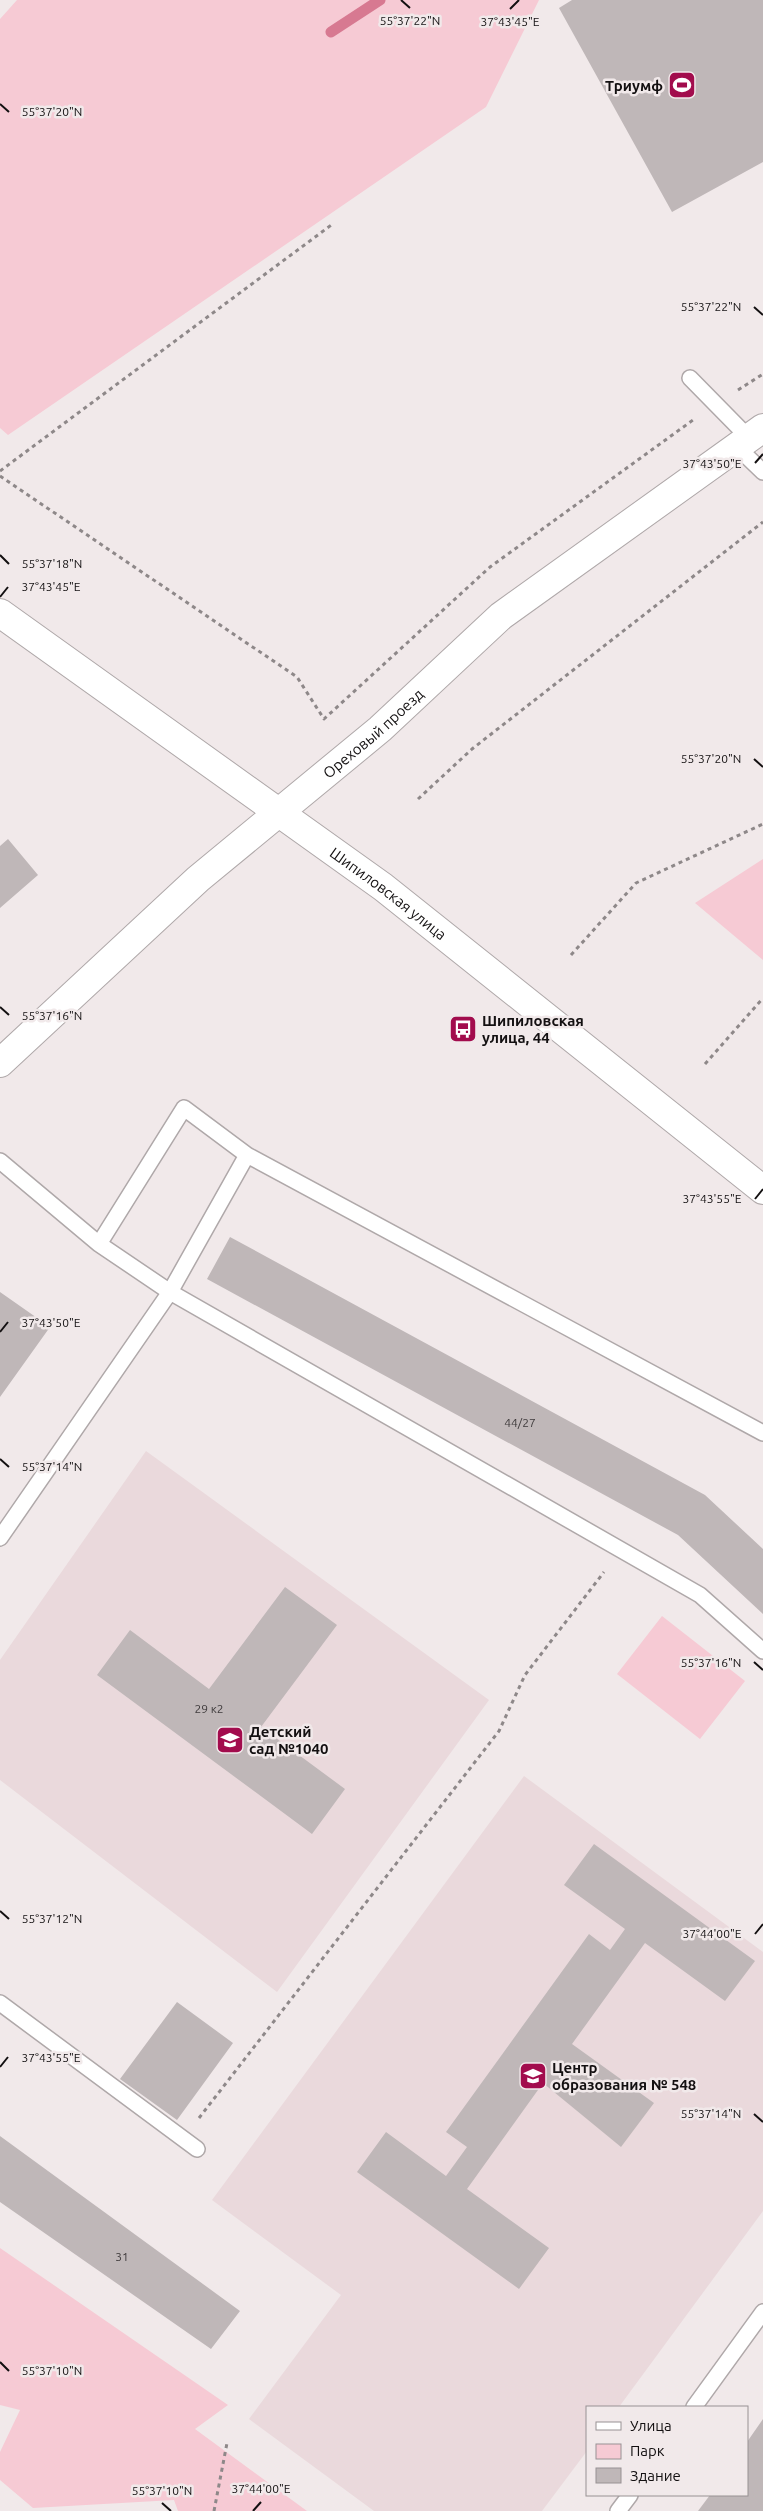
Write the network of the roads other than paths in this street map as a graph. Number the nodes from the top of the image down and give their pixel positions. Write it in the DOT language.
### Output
graph roads {
  1 [pos="690,378"];
  2 [pos="749,437"];
  3 [pos="763,472"];
  4 [pos="0,613"];
  5 [pos="278,813"];
  6 [pos="0,1063"];
  7 [pos="247,1155"];
  8 [pos="0,1161"];
  9 [pos="763,1190"];
  10 [pos="99,1244"];
  11 [pos="170,1292"];
  12 [pos="763,1433"];
  13 [pos="0,1538"];
  14 [pos="763,1652"];
  15 [pos="0,2004"];
  16 [pos="197,2149"];
  17 [pos="763,2312"];
  18 [pos="695,2406"];
  19 [pos="629,2496"];
  20 [pos="618,2511"];
  1 -- 2 [label="lane"];
  2 -- 3 [label="lane"];
  2 -- 5 [label="street, Ореховый проезд"];
  4 -- 5 [label="street, Шипиловская улица"];
  5 -- 6 [label="street, Ореховый проезд"];
  5 -- 9 [label="street, Шипиловская улица"];
  7 -- 10 [label="lane"];
  7 -- 11 [label="lane"];
  7 -- 12 [label="lane"];
  8 -- 10 [label="lane"];
  10 -- 11 [label="lane"];
  11 -- 13 [label="lane"];
  11 -- 14 [label="lane"];
  15 -- 16 [label="lane"];
  17 -- 18 [label="lane"];
  19 -- 20 [label="lane"];
}
